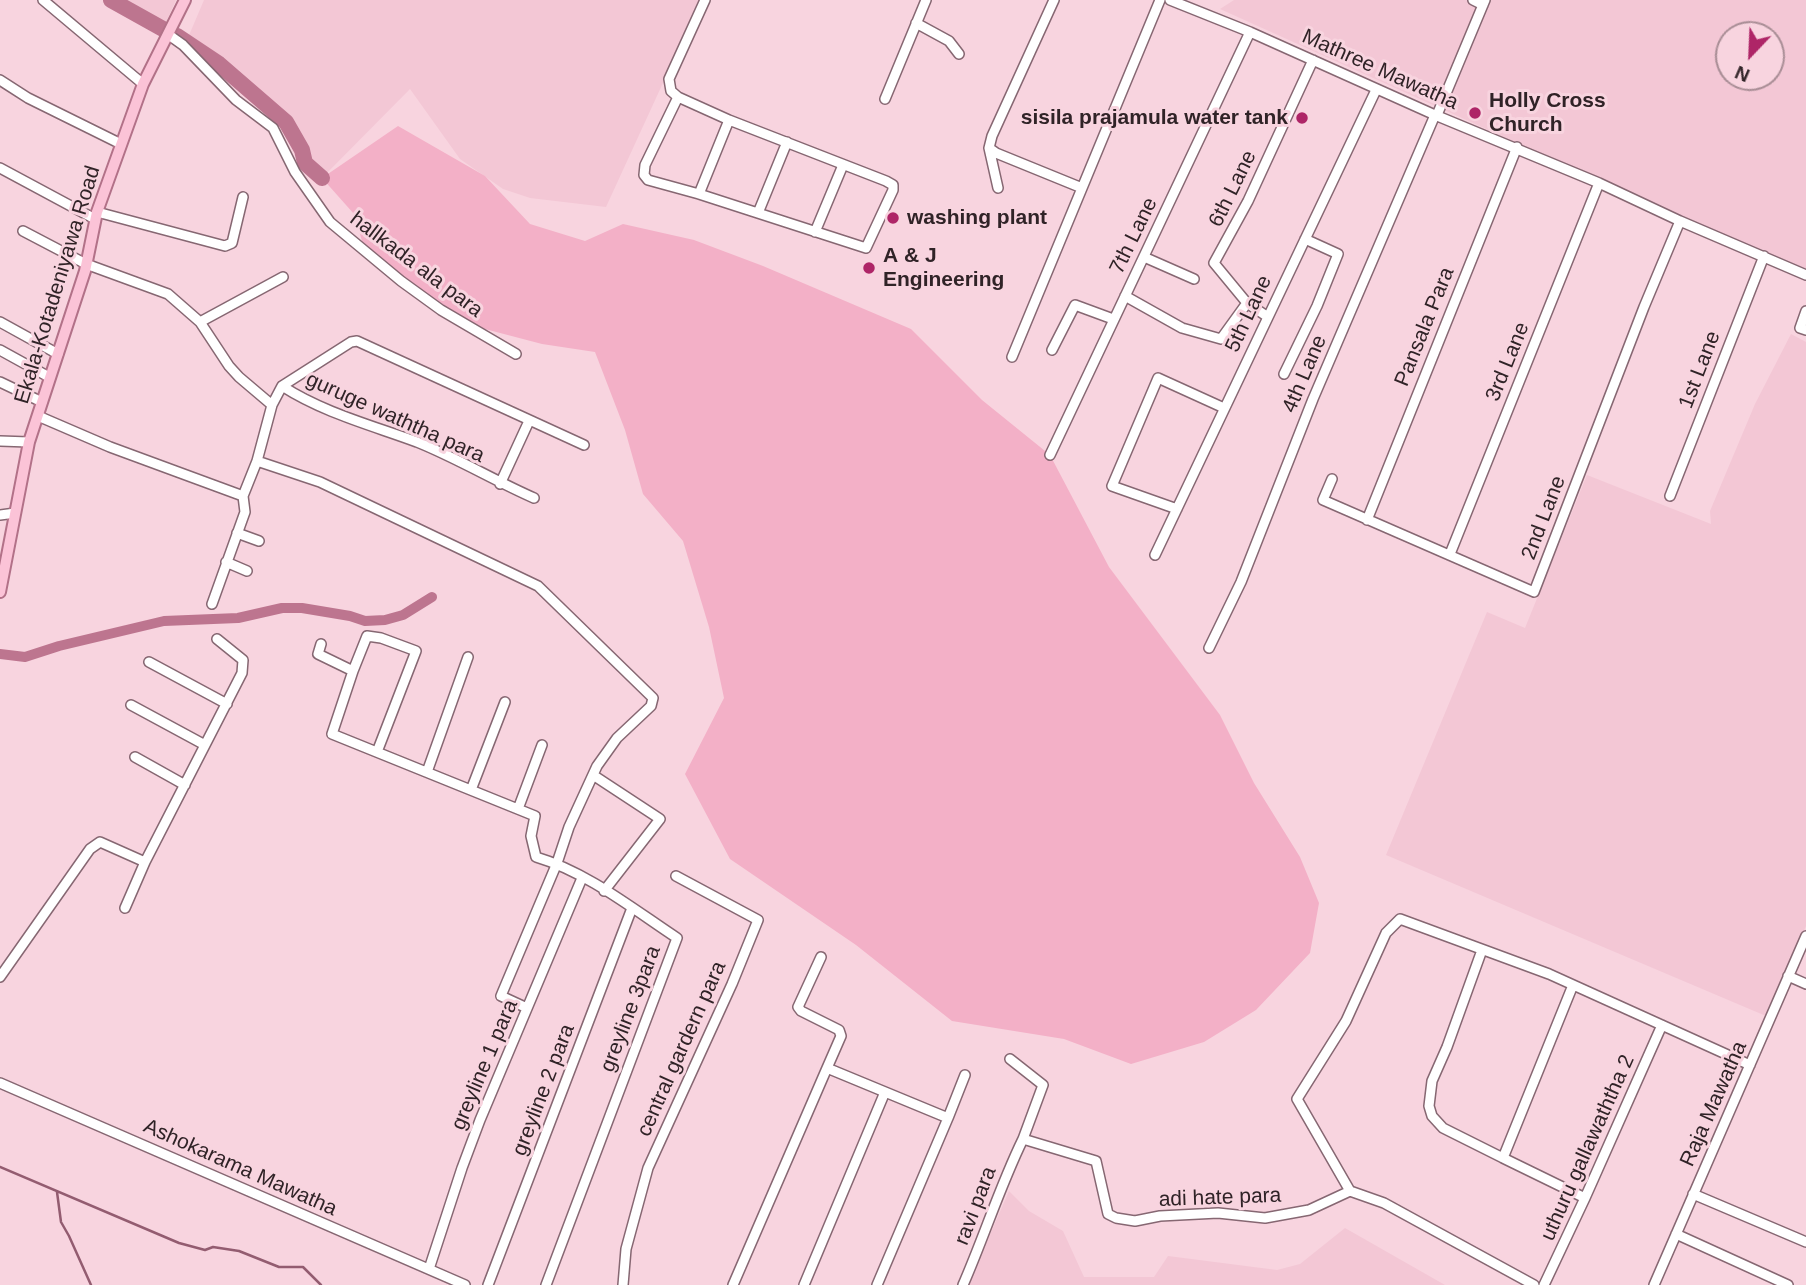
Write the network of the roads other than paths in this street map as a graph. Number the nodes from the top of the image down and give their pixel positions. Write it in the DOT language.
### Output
graph roads {
  1 [pos="43,0"];
  2 [pos="185,0"];
  3 [pos="705,0"];
  4 [pos="926,0"];
  5 [pos="1054,0"];
  6 [pos="1160,0"];
  7 [pos="1170,0"];
  8 [pos="1473,0"];
  9 [pos="1484,3"];
  10 [pos="916,23"];
  11 [pos="1250,32"];
  12 [pos="169,35"];
  13 [pos="959,54"];
  14 [pos="1313,60"];
  15 [pos="0,79"];
  16 [pos="142,85"];
  17 [pos="1376,90"];
  18 [pos="678,97"];
  19 [pos="884,99"];
  20 [pos="1436,115"];
  21 [pos="729,120"];
  22 [pos="787,142"];
  23 [pos="121,144"];
  24 [pos="1517,147"];
  25 [pos="989,148"];
  26 [pos="843,165"];
  27 [pos="0,169"];
  28 [pos="1599,183"];
  29 [pos="998,188"];
  30 [pos="1082,188"];
  31 [pos="699,194"];
  32 [pos="243,197"];
  33 [pos="758,213"];
  34 [pos="96,215"];
  35 [pos="1680,221"];
  36 [pos="23,231"];
  37 [pos="815,232"];
  38 [pos="1305,239"];
  39 [pos="1764,256"];
  40 [pos="1144,257"];
  41 [pos="86,264"];
  42 [pos="1806,275"];
  43 [pos="283,277"];
  44 [pos="1195,279"];
  45 [pos="1125,296"];
  46 [pos="1247,303"];
  47 [pos="1806,311"];
  48 [pos="1268,317"];
  49 [pos="1113,319"];
  50 [pos="0,322"];
  51 [pos="200,322"];
  52 [pos="1806,330"];
  53 [pos="0,350"];
  54 [pos="1052,350"];
  55 [pos="58,354"];
  56 [pos="516,354"];
  57 [pos="1012,357"];
  58 [pos="1283,374"];
  59 [pos="49,377"];
  60 [pos="0,382"];
  61 [pos="282,386"];
  62 [pos="42,402"];
  63 [pos="272,404"];
  64 [pos="1224,408"];
  65 [pos="38,416"];
  66 [pos="529,421"];
  67 [pos="0,441"];
  68 [pos="29,442"];
  69 [pos="584,444"];
  70 [pos="1050,455"];
  71 [pos="257,461"];
  72 [pos="1332,479"];
  73 [pos="500,484"];
  74 [pos="243,496"];
  75 [pos="1670,496"];
  76 [pos="534,498"];
  77 [pos="1177,509"];
  78 [pos="15,513"];
  79 [pos="0,516"];
  80 [pos="1367,520"];
  81 [pos="237,533"];
  82 [pos="259,541"];
  83 [pos="1450,554"];
  84 [pos="1155,555"];
  85 [pos="226,562"];
  86 [pos="247,571"];
  87 [pos="0,592"];
  88 [pos="212,604"];
  89 [pos="217,639"];
  90 [pos="321,644"];
  91 [pos="1209,648"];
  92 [pos="468,657"];
  93 [pos="149,662"];
  94 [pos="353,671"];
  95 [pos="505,702"];
  96 [pos="227,704"];
  97 [pos="131,705"];
  98 [pos="205,745"];
  99 [pos="542,746"];
  100 [pos="377,752"];
  101 [pos="135,757"];
  102 [pos="427,772"];
  103 [pos="593,775"];
  104 [pos="185,785"];
  105 [pos="471,790"];
  106 [pos="518,809"];
  107 [pos="145,862"];
  108 [pos="557,863"];
  109 [pos="676,876"];
  110 [pos="582,878"];
  111 [pos="604,891"];
  112 [pos="125,908"];
  113 [pos="632,908"];
  114 [pos="1806,936"];
  115 [pos="1482,950"];
  116 [pos="821,957"];
  117 [pos="1788,976"];
  118 [pos="0,977"];
  119 [pos="1806,984"];
  120 [pos="1573,985"];
  121 [pos="527,1008"];
  122 [pos="1662,1025"];
  123 [pos="1010,1059"];
  124 [pos="1750,1065"];
  125 [pos="827,1068"];
  126 [pos="965,1075"];
  127 [pos="0,1083"];
  128 [pos="885,1092"];
  129 [pos="948,1118"];
  130 [pos="1023,1139"];
  131 [pos="1503,1158"];
  132 [pos="1350,1191"];
  133 [pos="1693,1194"];
  134 [pos="1585,1198"];
  135 [pos="1676,1234"];
  136 [pos="1806,1242"];
  137 [pos="429,1269"];
  138 [pos="465,1285"];
  139 [pos="488,1285"];
  140 [pos="546,1285"];
  141 [pos="623,1285"];
  142 [pos="733,1285"];
  143 [pos="804,1285"];
  144 [pos="877,1285"];
  145 [pos="963,1285"];
  146 [pos="1534,1285"];
  147 [pos="1544,1285"];
  148 [pos="1654,1285"];
  149 [pos="1788,1285"];
  1 -- 16 [label="street"];
  2 -- 12 [label="main road, Ekala-Kotadeniyawa Road"];
  3 -- 18 [label="street"];
  4 -- 10 [label="street"];
  5 -- 25 [label="street"];
  6 -- 30 [label="street"];
  7 -- 11 [label="street, Mathree Mawatha"];
  8 -- 9 [label="street"];
  9 -- 20 [label="street, 4th Lane"];
  10 -- 13 [label="street"];
  10 -- 19 [label="street"];
  11 -- 14 [label="street, Mathree Mawatha"];
  11 -- 40 [label="street, 7th Lane"];
  12 -- 16 [label="main road, Ekala-Kotadeniyawa Road"];
  12 -- 56 [label="street, hallkada ala para"];
  14 -- 17 [label="street, Mathree Mawatha"];
  14 -- 46 [label="street, 6th Lane"];
  15 -- 23 [label="street"];
  16 -- 23 [label="main road, Ekala-Kotadeniyawa Road"];
  17 -- 20 [label="street, Mathree Mawatha"];
  17 -- 38 [label="street, 5th Lane"];
  18 -- 21 [label="street"];
  18 -- 31 [label="street"];
  20 -- 24 [label="street, Mathree Mawatha"];
  20 -- 91 [label="street, 4th Lane"];
  21 -- 22 [label="street"];
  21 -- 31 [label="street"];
  22 -- 26 [label="street"];
  22 -- 33 [label="street"];
  23 -- 34 [label="main road, Ekala-Kotadeniyawa Road"];
  24 -- 28 [label="street, Mathree Mawatha"];
  24 -- 80 [label="street, Pansala Para"];
  25 -- 29 [label="street"];
  25 -- 30 [label="street"];
  26 -- 37 [label="street"];
  26 -- 37 [label="street"];
  27 -- 34 [label="street"];
  28 -- 35 [label="street, Mathree Mawatha"];
  28 -- 83 [label="street, 3rd Lane"];
  30 -- 57 [label="street"];
  31 -- 33 [label="street"];
  32 -- 34 [label="street"];
  33 -- 37 [label="street"];
  34 -- 41 [label="main road, Ekala-Kotadeniyawa Road"];
  35 -- 39 [label="street, Mathree Mawatha"];
  35 -- 83 [label="street, 2nd Lane"];
  36 -- 41 [label="street"];
  38 -- 48 [label="street, 5th Lane"];
  38 -- 58 [label="street"];
  39 -- 42 [label="street, Mathree Mawatha"];
  39 -- 75 [label="street, 1st Lane"];
  40 -- 44 [label="street"];
  40 -- 45 [label="street, 7th Lane"];
  41 -- 51 [label="street"];
  41 -- 55 [label="main road, Ekala-Kotadeniyawa Road"];
  43 -- 51 [label="street"];
  45 -- 46 [label="street"];
  45 -- 49 [label="street, 7th Lane"];
  46 -- 48 [label="street, 6th Lane"];
  47 -- 52 [label="street"];
  48 -- 64 [label="street, 5th Lane"];
  49 -- 54 [label="street"];
  49 -- 70 [label="street, 7th Lane"];
  50 -- 55 [label="street"];
  51 -- 63 [label="street"];
  53 -- 59 [label="street"];
  55 -- 59 [label="main road, Ekala-Kotadeniyawa Road"];
  59 -- 62 [label="main road, Ekala-Kotadeniyawa Road"];
  60 -- 62 [label="street"];
  61 -- 63 [label="street, guruge waththa para"];
  61 -- 66 [label="street"];
  61 -- 73 [label="street, guruge waththa para"];
  62 -- 65 [label="main road, Ekala-Kotadeniyawa Road"];
  63 -- 71 [label="street, guruge waththa para"];
  64 -- 77 [label="street, 5th Lane"];
  64 -- 77 [label="street"];
  65 -- 68 [label="main road, Ekala-Kotadeniyawa Road"];
  65 -- 74 [label="street"];
  66 -- 69 [label="street"];
  66 -- 73 [label="street"];
  67 -- 68 [label="street"];
  68 -- 78 [label="main road, Ekala-Kotadeniyawa Road"];
  71 -- 74 [label="street, guruge waththa para"];
  71 -- 103 [label="street"];
  72 -- 80 [label="street, 2nd Lane"];
  73 -- 76 [label="street, guruge waththa para"];
  74 -- 81 [label="street, guruge waththa para"];
  77 -- 84 [label="street, 5th Lane"];
  78 -- 79 [label="street"];
  78 -- 87 [label="main road, Ekala-Kotadeniyawa Road"];
  80 -- 83 [label="street, 2nd Lane"];
  81 -- 82 [label="street"];
  81 -- 85 [label="street, guruge waththa para"];
  85 -- 86 [label="street"];
  85 -- 88 [label="street, guruge waththa para"];
  89 -- 96 [label="street"];
  90 -- 94 [label="street"];
  92 -- 102 [label="street"];
  93 -- 96 [label="street"];
  94 -- 100 [label="street"];
  94 -- 100 [label="street"];
  95 -- 105 [label="street"];
  96 -- 98 [label="street"];
  97 -- 98 [label="street"];
  98 -- 104 [label="street"];
  99 -- 106 [label="street"];
  100 -- 102 [label="street"];
  101 -- 104 [label="street"];
  102 -- 105 [label="street"];
  103 -- 108 [label="street"];
  103 -- 111 [label="street"];
  104 -- 107 [label="street"];
  105 -- 106 [label="street"];
  106 -- 108 [label="street, greyline 3para"];
  107 -- 112 [label="street"];
  107 -- 118 [label="street"];
  108 -- 110 [label="street, greyline 3para"];
  108 -- 121 [label="street"];
  109 -- 141 [label="street, central gardern para"];
  110 -- 111 [label="street, greyline 3para"];
  110 -- 121 [label="street, greyline 1 para"];
  111 -- 113 [label="street, greyline 3para"];
  113 -- 139 [label="street, greyline 2 para"];
  113 -- 140 [label="street, greyline 3para"];
  114 -- 117 [label="street, Raja Mawatha"];
  115 -- 120 [label="street"];
  115 -- 131 [label="street"];
  115 -- 132 [label="street"];
  116 -- 125 [label="street"];
  117 -- 119 [label="street"];
  117 -- 124 [label="street, Raja Mawatha"];
  120 -- 122 [label="street"];
  120 -- 131 [label="street"];
  121 -- 137 [label="street, greyline 1 para"];
  122 -- 124 [label="street"];
  122 -- 134 [label="street, uthuru gallawaththa 2"];
  123 -- 130 [label="street"];
  124 -- 133 [label="street, Raja Mawatha"];
  125 -- 128 [label="street"];
  125 -- 142 [label="street"];
  126 -- 129 [label="street"];
  127 -- 137 [label="street, Ashokarama Mawatha"];
  128 -- 129 [label="street"];
  128 -- 143 [label="street"];
  129 -- 144 [label="street"];
  130 -- 132 [label="street, adi hate para"];
  130 -- 145 [label="street, ravi para"];
  131 -- 134 [label="street"];
  132 -- 146 [label="street"];
  133 -- 135 [label="street, Raja Mawatha"];
  133 -- 136 [label="street"];
  134 -- 147 [label="street, uthuru gallawaththa 2"];
  135 -- 148 [label="street, Raja Mawatha"];
  135 -- 149 [label="street"];
  137 -- 138 [label="street, Ashokarama Mawatha"];
}
